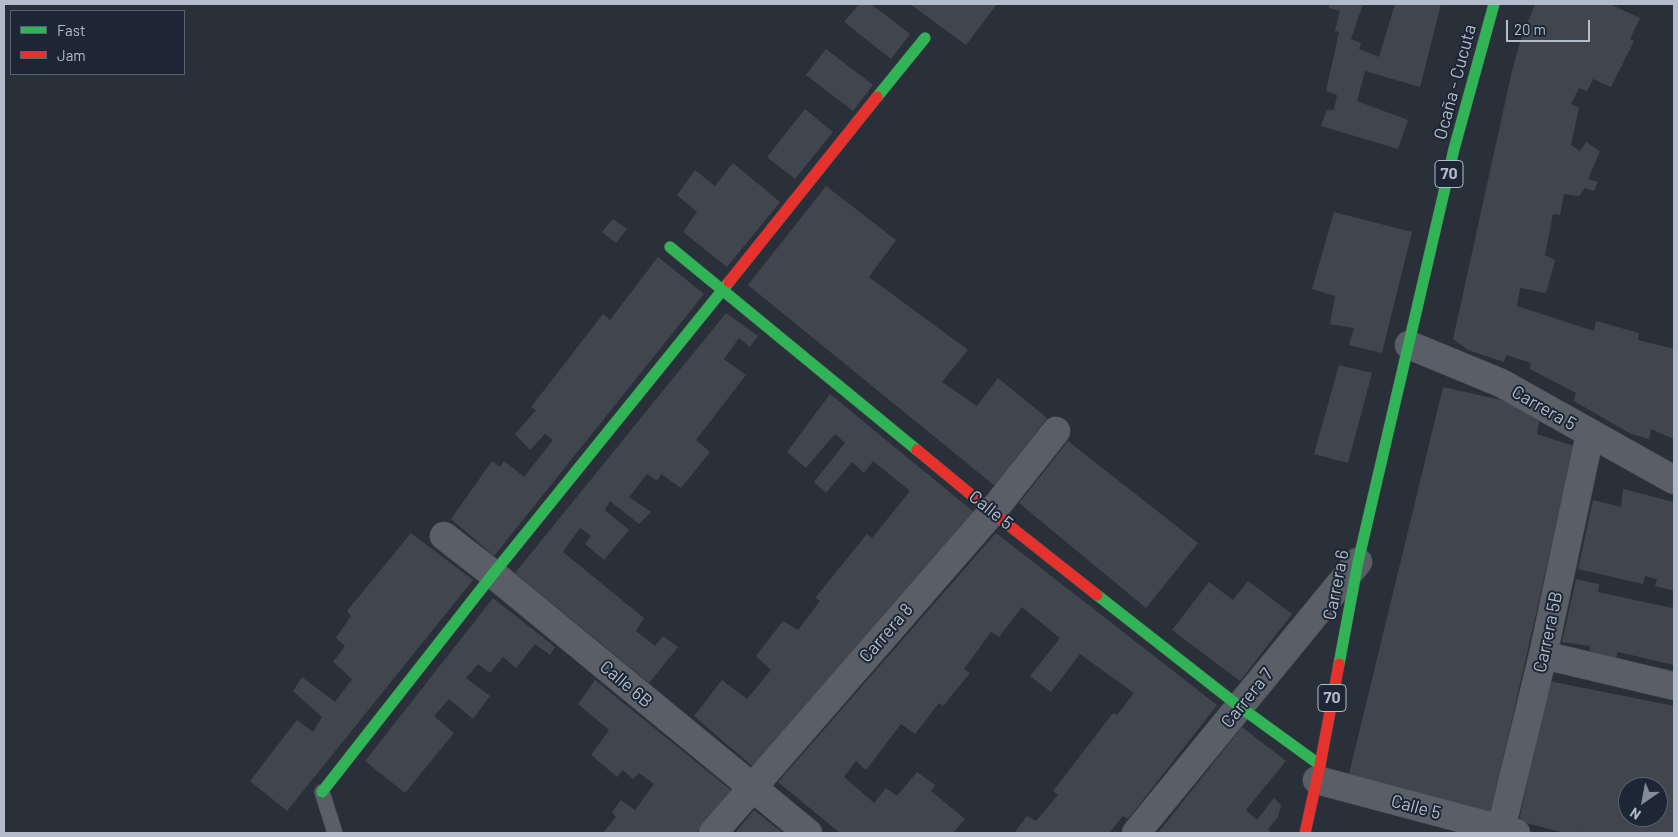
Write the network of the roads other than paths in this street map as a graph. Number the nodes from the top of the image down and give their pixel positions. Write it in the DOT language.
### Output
graph roads {
  1 [pos="1494,4"];
  2 [pos="925,38"];
  3 [pos="670,247"];
  4 [pos="722,289"];
  5 [pos="1409,346"];
  6 [pos="1056,431"];
  7 [pos="1590,434"];
  8 [pos="1674,480"];
  9 [pos="992,512"];
  10 [pos="444,536"];
  11 [pos="1358,562"];
  12 [pos="493,574"];
  13 [pos="1543,655"];
  14 [pos="1674,686"];
  15 [pos="1240,707"];
  16 [pos="1318,772"];
  17 [pos="752,788"];
  18 [pos="322,792"];
  19 [pos="1470,828"];
  20 [pos="1509,831"];
  21 [pos="335,833"];
  22 [pos="713,833"];
  23 [pos="808,833"];
  24 [pos="1136,833"];
  25 [pos="1305,833"];
  1 -- 5 [label="street, Ocaña - Cucuta / 70"];
  2 -- 4 [label="street"];
  3 -- 4 [label="street, Calle 5"];
  4 -- 9 [label="street, Calle 5"];
  4 -- 12 [label="street"];
  5 -- 7 [label="street, Carrera 5"];
  5 -- 11 [label="street, Carrera 6 / 70"];
  6 -- 9 [label="street, Carrera 8"];
  7 -- 8 [label="street, Carrera 5"];
  7 -- 13 [label="street, Carrera 5B"];
  9 -- 15 [label="street, Calle 5"];
  9 -- 17 [label="street, Carrera 8"];
  10 -- 12 [label="street, Calle 6B"];
  11 -- 15 [label="street, Carrera 7"];
  11 -- 16 [label="street, Carrera 6 / 70"];
  12 -- 17 [label="street, Calle 6B"];
  12 -- 18 [label="street"];
  13 -- 14 [label="street"];
  13 -- 20 [label="street, Carrera 5B"];
  15 -- 16 [label="street, Calle 5"];
  15 -- 24 [label="street, Carrera 7"];
  16 -- 19 [label="street, Calle 5"];
  16 -- 25 [label="street, Carrera 6 / 70"];
  17 -- 22 [label="street, Carrera 8"];
  17 -- 23 [label="street, Calle 6B"];
  18 -- 21 [label="lane"];
  19 -- 20 [label="street, Calle 5"];
}
